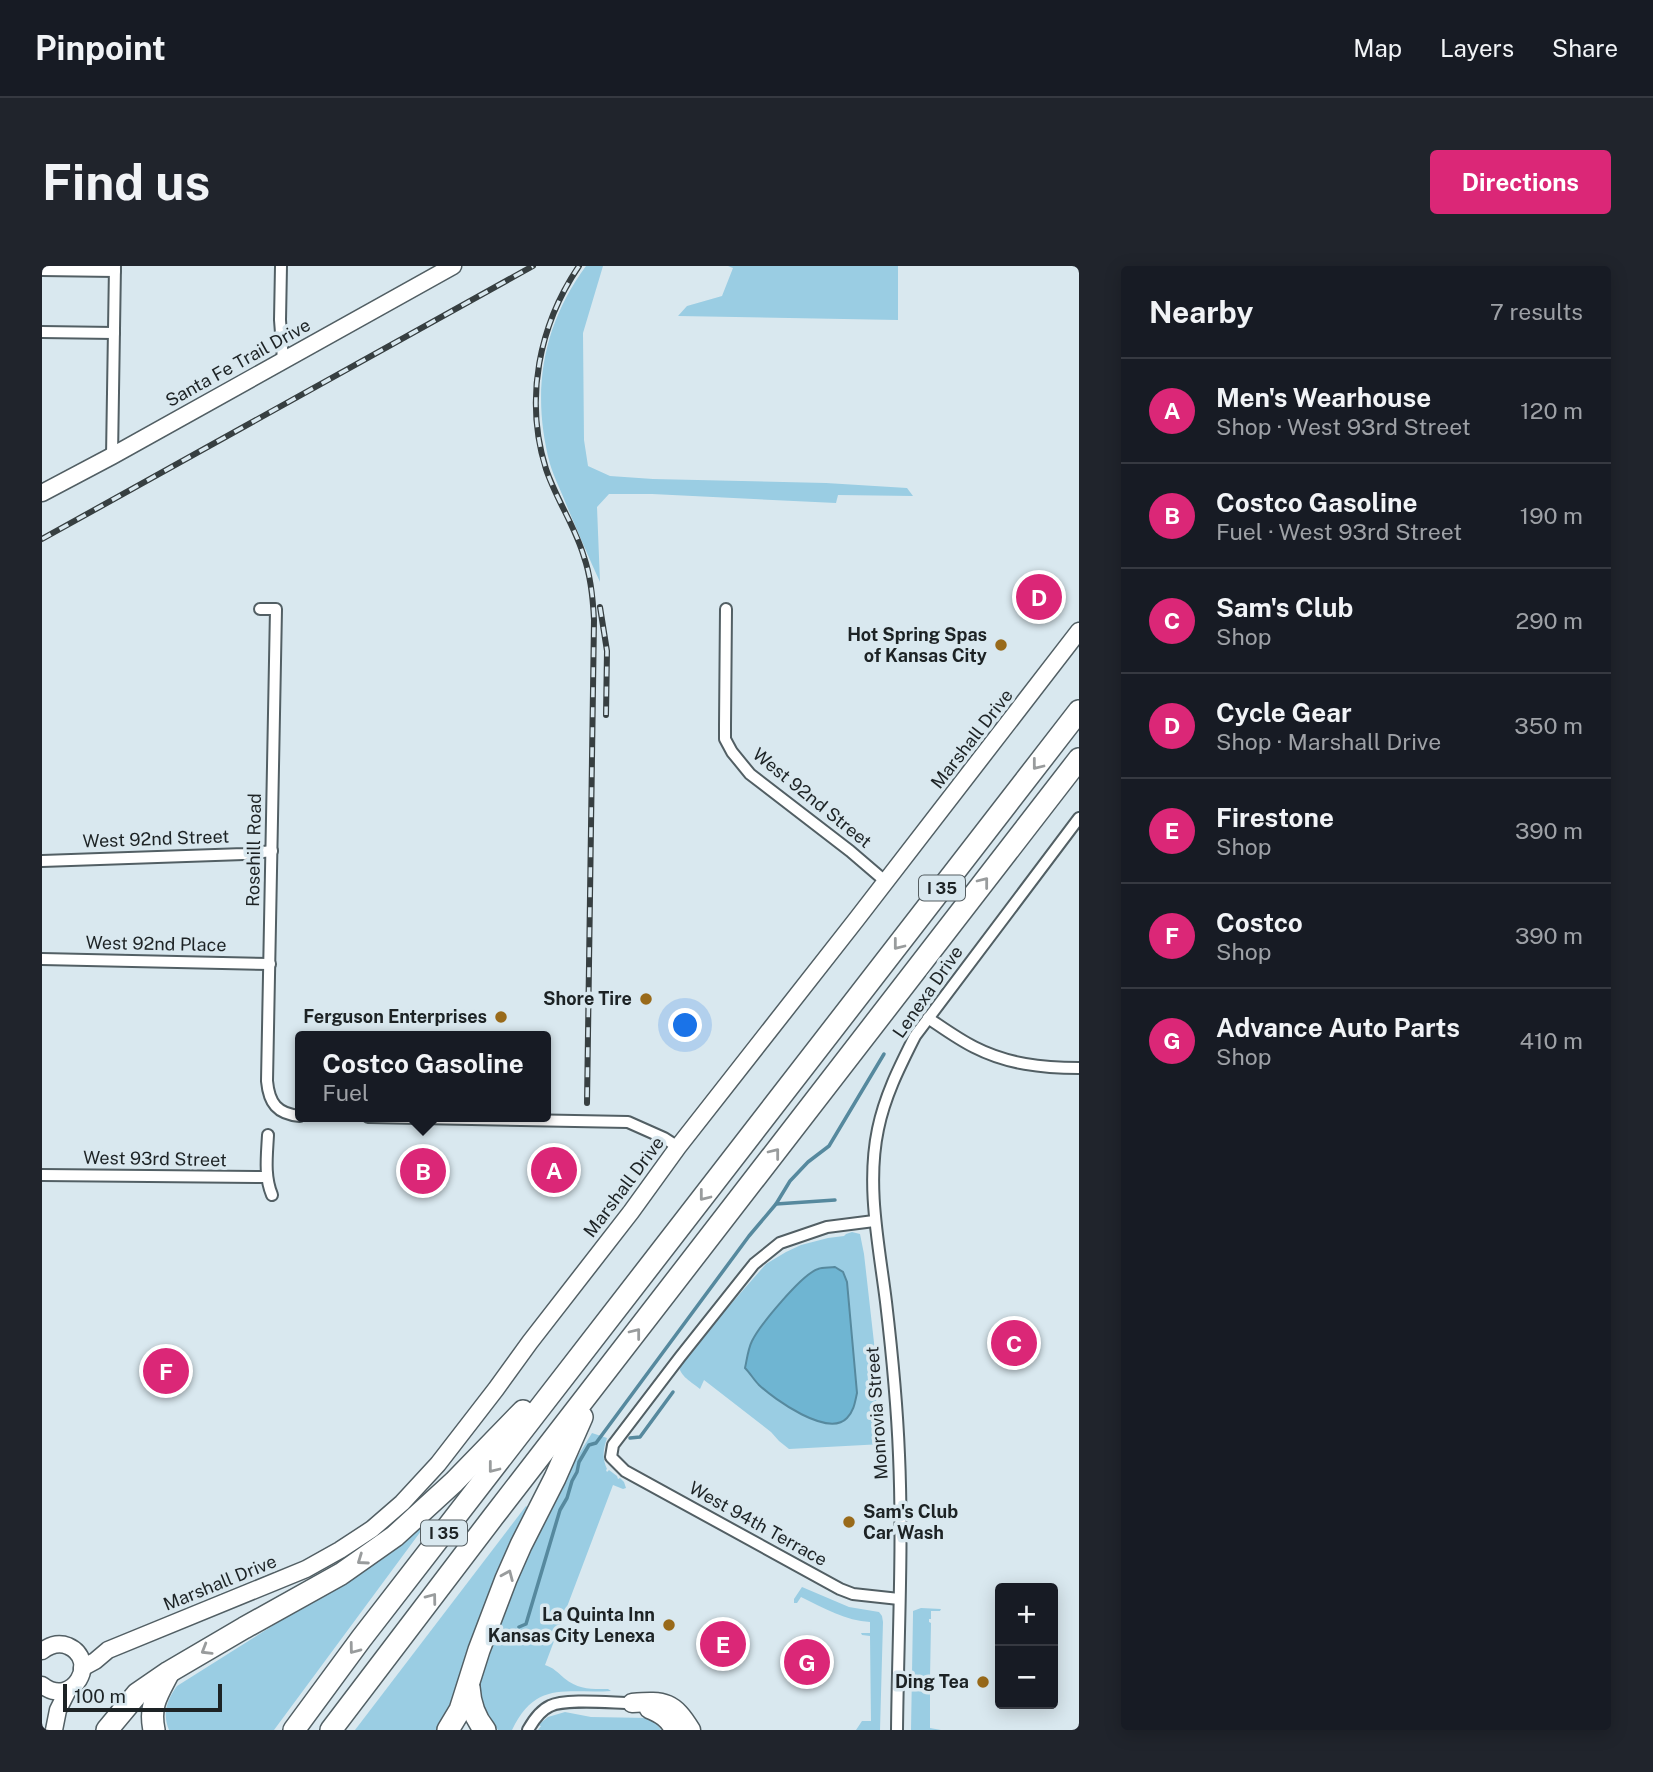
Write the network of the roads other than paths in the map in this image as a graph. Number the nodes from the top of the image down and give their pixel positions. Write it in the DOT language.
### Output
graph roads {
  1 [pos="281,266"];
  2 [pos="453,266"];
  3 [pos="115,268"];
  4 [pos="42,270"];
  5 [pos="42,332"];
  6 [pos="114,333"];
  7 [pos="283,360"];
  8 [pos="112,456"];
  9 [pos="42,493"];
  10 [pos="260,608"];
  11 [pos="726,609"];
  12 [pos="1079,631"];
  13 [pos="1079,711"];
  14 [pos="1079,759"];
  15 [pos="1079,818"];
  16 [pos="272,851"];
  17 [pos="42,861"];
  18 [pos="885,881"];
  19 [pos="42,959"];
  20 [pos="270,964"];
  21 [pos="928,1018"];
  22 [pos="1079,1068"];
  23 [pos="295,1115"];
  24 [pos="551,1121"];
  25 [pos="268,1135"];
  26 [pos="678,1147"];
  27 [pos="42,1175"];
  28 [pos="267,1177"];
  29 [pos="272,1195"];
  30 [pos="874,1221"];
  31 [pos="595,1337"];
  32 [pos="595,1387"];
  33 [pos="898,1599"];
  34 [pos="71,1648"];
  35 [pos="108,1650"];
  36 [pos="42,1651"];
  37 [pos="82,1668"];
  38 [pos="169,1672"];
  39 [pos="468,1685"];
  40 [pos="44,1687"];
  41 [pos="68,1690"];
  42 [pos="632,1703"];
  43 [pos="46,1730"];
  44 [pos="54,1730"];
  45 [pos="107,1730"];
  46 [pos="154,1730"];
  47 [pos="294,1730"];
  48 [pos="331,1730"];
  49 [pos="448,1730"];
  50 [pos="485,1730"];
  51 [pos="528,1730"];
  52 [pos="674,1730"];
  53 [pos="691,1730"];
  54 [pos="897,1730"];
  1 -- 7 [label="street"];
  2 -- 7 [label="street, Santa Fe Trail Drive"];
  3 -- 4 [label="street"];
  3 -- 6 [label="street"];
  5 -- 6 [label="street"];
  6 -- 8 [label="street"];
  7 -- 8 [label="street, Santa Fe Trail Drive"];
  8 -- 9 [label="street, Santa Fe Trail Drive"];
  10 -- 16 [label="street, Rosehill Road"];
  11 -- 18 [label="street, West 92nd Street"];
  12 -- 18 [label="street, Marshall Drive"];
  13 -- 31 [label="highway, I 35, one-way"];
  32 -- 14 [label="highway, I 35, one-way"];
  15 -- 21 [label="street, Lenexa Drive"];
  16 -- 17 [label="street, West 92nd Street"];
  16 -- 20 [label="street, Rosehill Road"];
  18 -- 26 [label="street, Marshall Drive"];
  19 -- 20 [label="street, West 92nd Place"];
  20 -- 23 [label="street, Rosehill Road"];
  21 -- 22 [label="street"];
  21 -- 30 [label="street, Lenexa Drive"];
  24 -- 26 [label="street"];
  25 -- 28 [label="street"];
  26 -- 35 [label="street, Marshall Drive"];
  27 -- 28 [label="street, West 93rd Street"];
  28 -- 29 [label="street"];
  30 -- 33 [label="street, Monrovia Street"];
  30 -- 33 [label="street, West 94th Terrace"];
  31 -- 38 [label="highway, one-way"];
  31 -- 47 [label="highway, I 35, one-way"];
  39 -- 32 [label="highway, one-way"];
  48 -- 32 [label="highway, I 35, one-way"];
  33 -- 54 [label="street, Monrovia Street"];
  34 -- 35 [label="street, Marshall Drive"];
  34 -- 36 [label="street, Marshall Drive"];
  34 -- 37 [label="street"];
  35 -- 37 [label="street, Marshall Drive"];
  37 -- 41 [label="street"];
  38 -- 45 [label="highway"];
  38 -- 46 [label="highway"];
  39 -- 49 [label="highway"];
  39 -- 50 [label="highway"];
  40 -- 41 [label="street"];
  40 -- 43 [label="street"];
  41 -- 44 [label="street"];
  42 -- 51 [label="street"];
  42 -- 52 [label="main road"];
  42 -- 53 [label="main road"];
}
